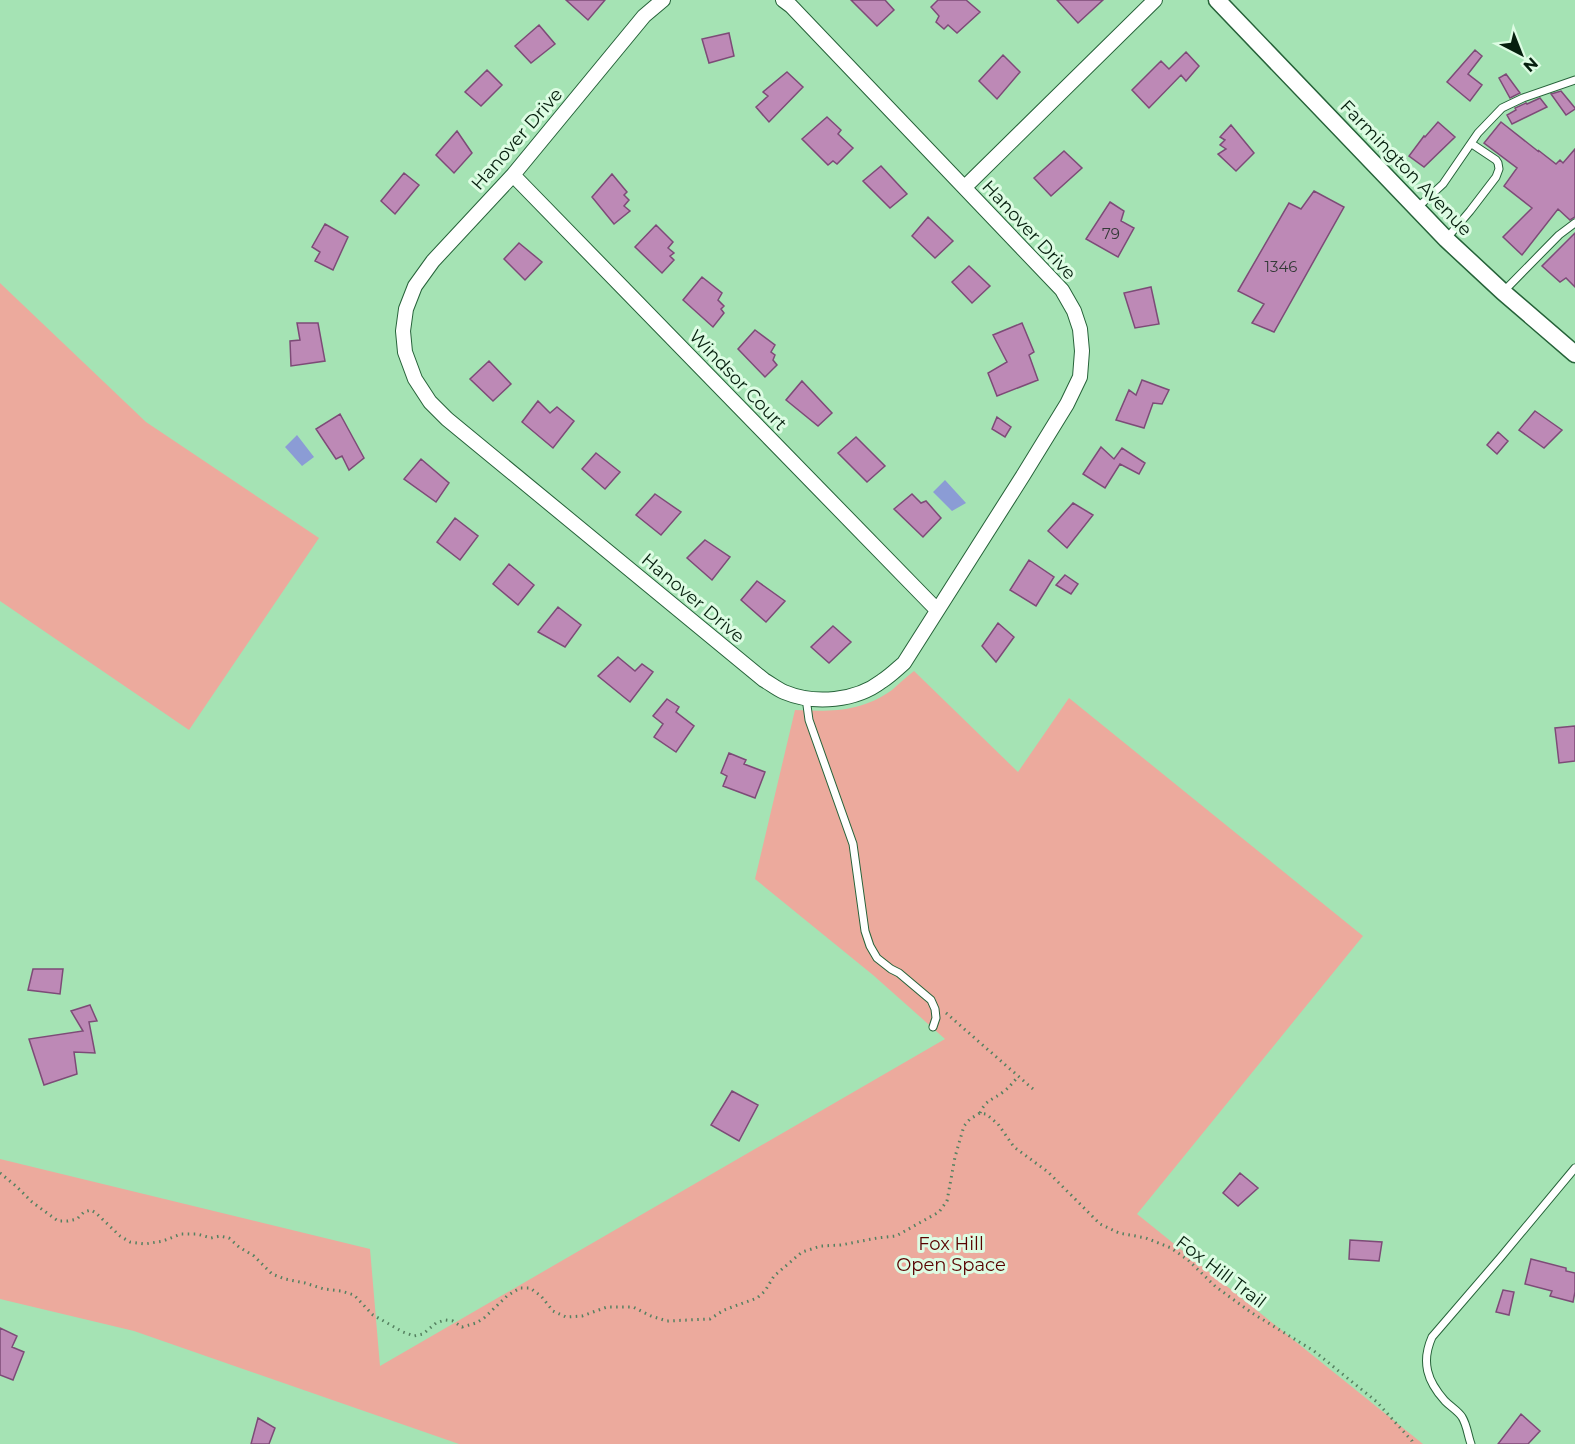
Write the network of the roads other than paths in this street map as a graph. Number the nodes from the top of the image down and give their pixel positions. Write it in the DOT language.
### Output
graph roads {
  1 [pos="663,0"];
  2 [pos="783,0"];
  3 [pos="1155,0"];
  4 [pos="1217,0"];
  5 [pos="1575,80"];
  6 [pos="1472,144"];
  7 [pos="513,174"];
  8 [pos="965,187"];
  9 [pos="1417,208"];
  10 [pos="1575,223"];
  11 [pos="1446,239"];
  12 [pos="1503,292"];
  13 [pos="1575,354"];
  14 [pos="937,610"];
  15 [pos="806,698"];
  16 [pos="933,1027"];
  17 [pos="1575,1168"];
  18 [pos="1471,1444"];
  1 -- 7 [label="street, Hanover Drive"];
  2 -- 8 [label="street, Hanover Drive"];
  3 -- 8 [label="street, Hanover Drive"];
  4 -- 9 [label="street, Farmington Avenue"];
  5 -- 6 [label="lane"];
  6 -- 9 [label="lane"];
  6 -- 11 [label="lane"];
  7 -- 14 [label="street, Windsor Court"];
  7 -- 15 [label="street, Hanover Drive"];
  8 -- 14 [label="street, Hanover Drive"];
  9 -- 11 [label="street, Farmington Avenue"];
  10 -- 12 [label="lane"];
  11 -- 12 [label="street, Farmington Avenue"];
  12 -- 13 [label="street, Farmington Avenue"];
  14 -- 15 [label="street, Hanover Drive"];
  15 -- 16 [label="lane"];
  17 -- 18 [label="lane"];
}
